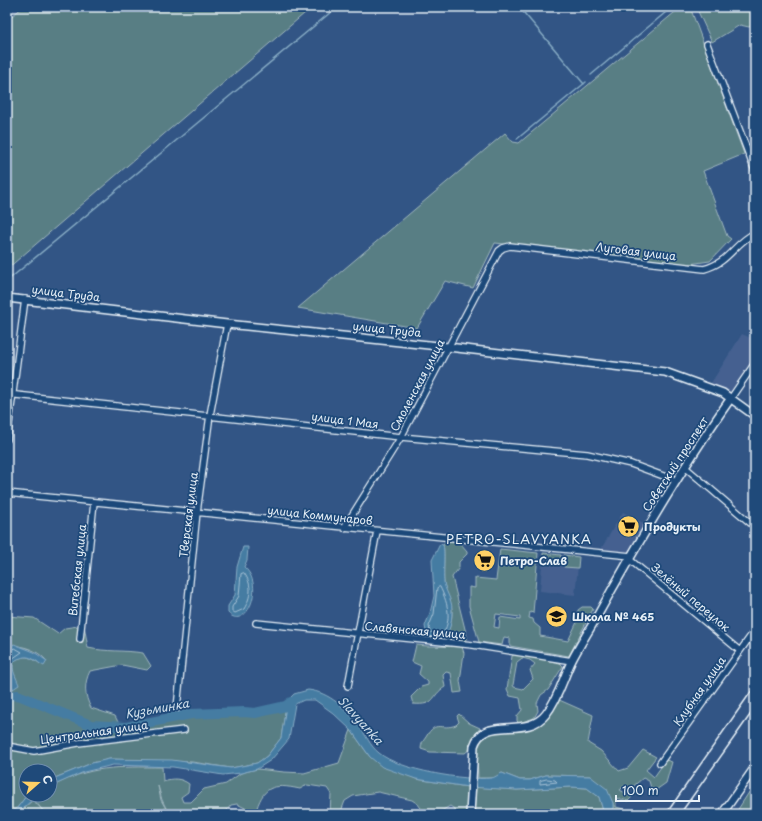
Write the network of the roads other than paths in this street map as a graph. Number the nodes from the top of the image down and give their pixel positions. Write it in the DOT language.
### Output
graph roads {
  1 [pos="707,44"];
  2 [pos="755,171"];
  3 [pos="755,233"];
  4 [pos="503,248"];
  5 [pos="7,298"];
  6 [pos="25,299"];
  7 [pos="227,324"];
  8 [pos="448,347"];
  9 [pos="755,364"];
  10 [pos="10,394"];
  11 [pos="732,398"];
  12 [pos="210,415"];
  13 [pos="755,416"];
  14 [pos="402,437"];
  15 [pos="7,439"];
  16 [pos="685,467"];
  17 [pos="677,481"];
  18 [pos="7,493"];
  19 [pos="94,502"];
  20 [pos="198,512"];
  21 [pos="755,527"];
  22 [pos="344,528"];
  23 [pos="377,531"];
  24 [pos="630,558"];
  25 [pos="256,623"];
  26 [pos="755,630"];
  27 [pos="357,634"];
  28 [pos="80,639"];
  29 [pos="740,651"];
  30 [pos="572,661"];
  31 [pos="348,686"];
  32 [pos="177,708"];
  33 [pos="184,730"];
  34 [pos="7,746"];
  35 [pos="660,763"];
  36 [pos="755,767"];
  37 [pos="470,814"];
  38 [pos="722,814"];
  1 -- 2 [label="street"];
  3 -- 4 [label="street, Луговая улица"];
  4 -- 8 [label="street, Смоленская улица"];
  5 -- 6 [label="street, улица Труда"];
  6 -- 7 [label="street, улица Труда"];
  6 -- 10 [label="street"];
  7 -- 8 [label="street, улица Труда"];
  7 -- 12 [label="street, Тверская улица"];
  8 -- 11 [label="street, улица Труда"];
  8 -- 14 [label="street, Смоленская улица"];
  9 -- 11 [label="street, Советский проспект"];
  10 -- 12 [label="street, улица 1 Мая"];
  10 -- 15 [label="street"];
  11 -- 13 [label="street, улица Труда"];
  11 -- 16 [label="street, Советский проспект"];
  12 -- 14 [label="street, улица 1 Мая"];
  12 -- 20 [label="street, Тверская улица"];
  14 -- 17 [label="street, улица 1 Мая"];
  14 -- 22 [label="street, Смоленская улица"];
  16 -- 17 [label="street, Советский проспект"];
  16 -- 21 [label="street"];
  17 -- 24 [label="street, Советский проспект"];
  18 -- 19 [label="street, улица Коммунаров"];
  19 -- 20 [label="street, улица Коммунаров"];
  19 -- 28 [label="street, Витебская улица"];
  20 -- 22 [label="street, улица Коммунаров"];
  20 -- 32 [label="street, Тверская улица"];
  22 -- 23 [label="street, улица Коммунаров"];
  23 -- 24 [label="street, улица Коммунаров"];
  23 -- 27 [label="street"];
  24 -- 29 [label="street, Зелёный переулок"];
  24 -- 30 [label="street, Советский проспект"];
  25 -- 27 [label="street, Славянская улица"];
  26 -- 29 [label="street, Клубная улица"];
  27 -- 30 [label="street, Славянская улица"];
  27 -- 31 [label="street"];
  29 -- 35 [label="street, Клубная улица"];
  30 -- 37 [label="street, Советский проспект"];
  33 -- 34 [label="street, Центральная улица"];
  36 -- 38 [label="street"];
}
